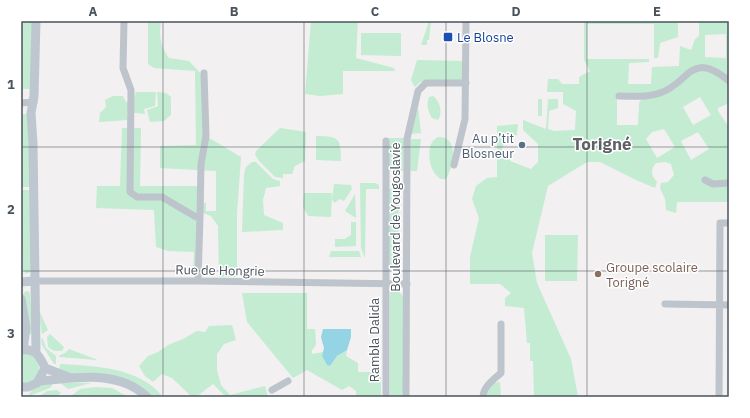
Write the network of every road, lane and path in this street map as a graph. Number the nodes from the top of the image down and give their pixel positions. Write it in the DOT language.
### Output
graph roads {
  1 [pos="36,21"];
  2 [pos="124,21"];
  3 [pos="466,21"];
  4 [pos="204,73"];
  5 [pos="729,81"];
  6 [pos="466,83"];
  7 [pos="619,96"];
  8 [pos="34,102"];
  9 [pos="21,103"];
  10 [pos="386,141"];
  11 [pos="454,165"];
  12 [pos="705,180"];
  13 [pos="729,183"];
  14 [pos="200,217"];
  15 [pos="729,224"];
  16 [pos="34,281"];
  17 [pos="198,281"];
  18 [pos="21,282"];
  19 [pos="386,284"];
  20 [pos="407,284"];
  21 [pos="21,299"];
  22 [pos="665,304"];
  23 [pos="719,305"];
  24 [pos="729,305"];
  25 [pos="501,324"];
  26 [pos="22,350"];
  27 [pos="36,352"];
  28 [pos="45,368"];
  29 [pos="79,378"];
  30 [pos="40,381"];
  31 [pos="288,381"];
  32 [pos="24,387"];
  33 [pos="272,390"];
  34 [pos="26,397"];
  35 [pos="147,397"];
  36 [pos="386,397"];
  37 [pos="406,397"];
  38 [pos="482,397"];
  39 [pos="719,397"];
  1 -- 8 [label="main road"];
  2 -- 14 [label="street"];
  3 -- 6 [label="street"];
  4 -- 14 [label="street"];
  5 -- 7 [label="street"];
  6 -- 11 [label="street"];
  6 -- 20 [label="street, Boulevard de Yougoslavie"];
  8 -- 9 [label="street"];
  8 -- 16 [label="main road"];
  10 -- 19 [label="street, Boulevard de Yougoslavie"];
  12 -- 13 [label="street"];
  14 -- 17 [label="street"];
  15 -- 23 [label="street"];
  16 -- 17 [label="street, Rue de Hongrie"];
  16 -- 18 [label="main road"];
  16 -- 27 [label="main road"];
  17 -- 19 [label="street, Rue de Hongrie"];
  19 -- 20 [label="street, Rue de Hongrie"];
  19 -- 36 [label="street, Rambla Dalida"];
  20 -- 37 [label="street, Boulevard de Yougoslavie"];
  21 -- 26 [label="main road"];
  22 -- 23 [label="street"];
  23 -- 24 [label="street"];
  23 -- 39 [label="street"];
  25 -- 38 [label="street"];
  26 -- 27 [label="main road"];
  27 -- 28 [label="main road"];
  28 -- 29 [label="main road"];
  28 -- 30 [label="main road"];
  29 -- 30 [label="main road"];
  29 -- 35 [label="main road"];
  30 -- 32 [label="main road"];
  31 -- 33 [label="street"];
  32 -- 34 [label="main road"];
}
